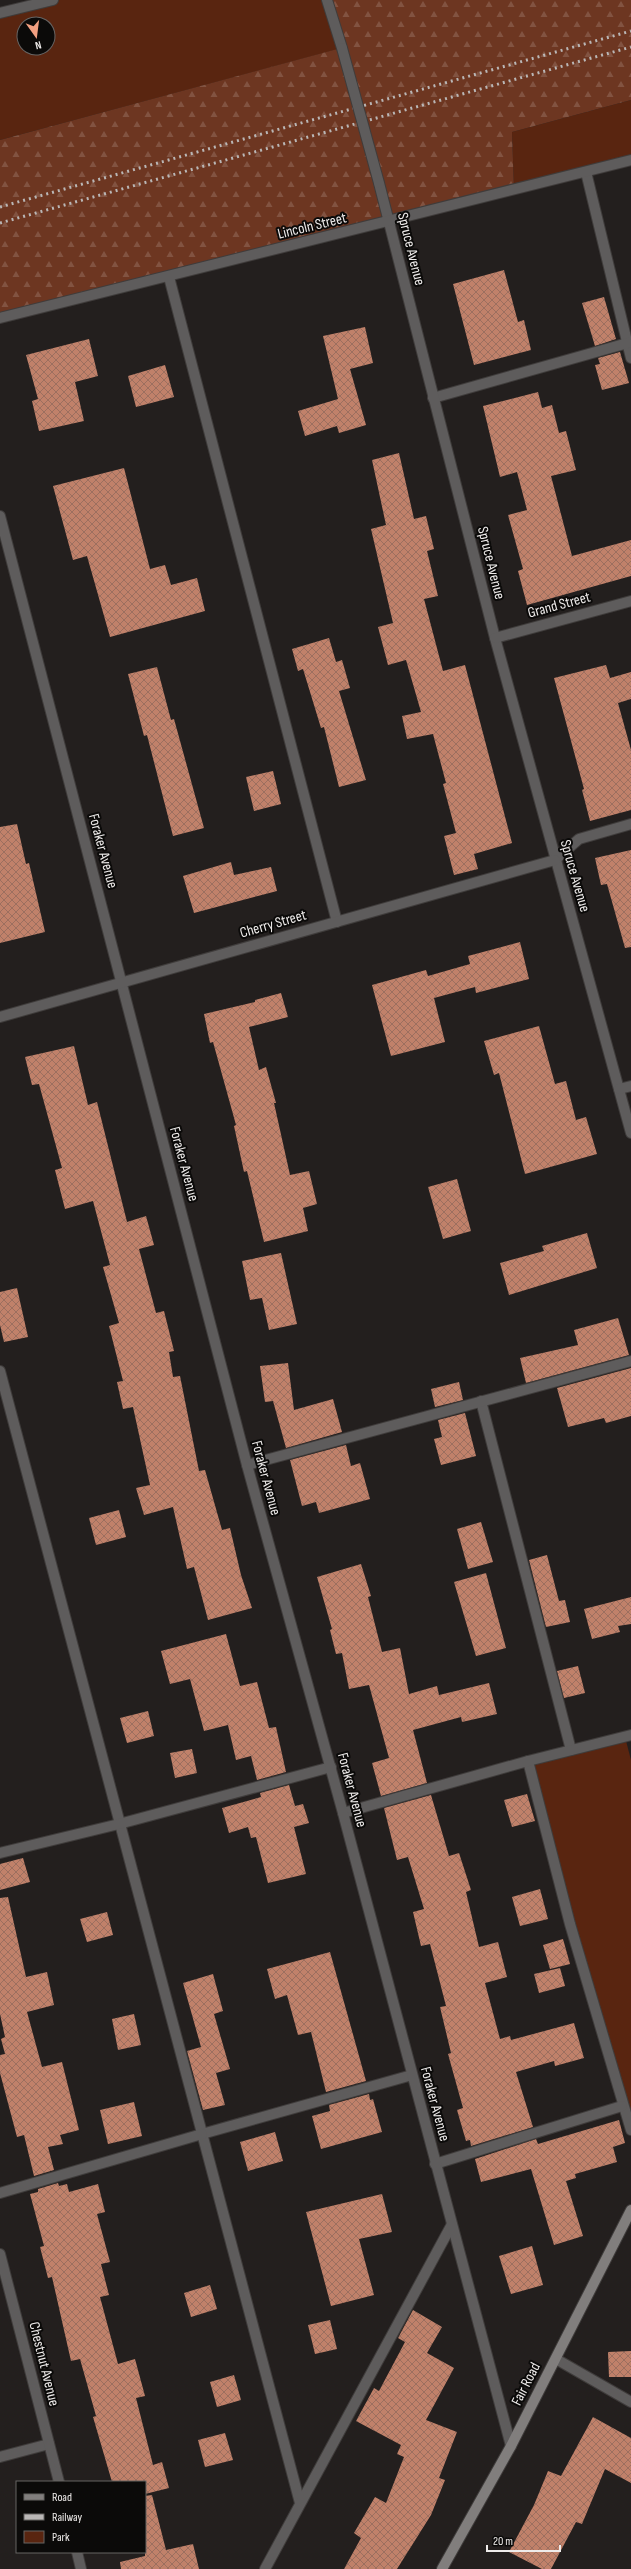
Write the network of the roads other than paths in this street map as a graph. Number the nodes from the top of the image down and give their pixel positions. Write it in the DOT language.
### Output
graph roads {
  1 [pos="53,0"];
  2 [pos="327,0"];
  3 [pos="0,13"];
  4 [pos="631,160"];
  5 [pos="586,172"];
  6 [pos="388,223"];
  7 [pos="169,277"];
  8 [pos="0,318"];
  9 [pos="629,342"];
  10 [pos="631,358"];
  11 [pos="433,398"];
  12 [pos="0,516"];
  13 [pos="631,601"];
  14 [pos="495,638"];
  15 [pos="631,824"];
  16 [pos="555,860"];
  17 [pos="337,922"];
  18 [pos="122,982"];
  19 [pos="0,1017"];
  20 [pos="631,1086"];
  21 [pos="619,1089"];
  22 [pos="631,1133"];
  23 [pos="631,1361"];
  24 [pos="0,1371"];
  25 [pos="481,1401"];
  26 [pos="247,1466"];
  27 [pos="631,1735"];
  28 [pos="571,1750"];
  29 [pos="528,1761"];
  30 [pos="331,1767"];
  31 [pos="344,1813"];
  32 [pos="119,1824"];
  33 [pos="0,1853"];
  34 [pos="412,2076"];
  35 [pos="622,2106"];
  36 [pos="631,2130"];
  37 [pos="202,2134"];
  38 [pos="435,2164"];
  39 [pos="0,2193"];
  40 [pos="631,2210"];
  41 [pos="451,2226"];
  42 [pos="0,2254"];
  43 [pos="556,2359"];
  44 [pos="631,2402"];
  45 [pos="49,2444"];
  46 [pos="511,2446"];
  47 [pos="0,2457"];
  48 [pos="59,2481"];
  49 [pos="300,2503"];
  50 [pos="77,2553"];
  51 [pos="81,2569"];
  52 [pos="265,2569"];
  53 [pos="442,2569"];
  1 -- 3 [label="street"];
  2 -- 6 [label="street, Spruce Avenue, bridge"];
  4 -- 5 [label="street, Lincoln Street"];
  5 -- 6 [label="street, Lincoln Street"];
  5 -- 9 [label="street"];
  6 -- 7 [label="street, Lincoln Street"];
  6 -- 11 [label="street, Spruce Avenue"];
  7 -- 8 [label="street, Lincoln Street"];
  7 -- 17 [label="street"];
  9 -- 10 [label="street"];
  9 -- 11 [label="street"];
  11 -- 14 [label="street, Spruce Avenue"];
  12 -- 18 [label="street, Foraker Avenue"];
  13 -- 14 [label="street, Grand Street"];
  14 -- 16 [label="street, Spruce Avenue"];
  15 -- 16 [label="street"];
  16 -- 17 [label="street, Cherry Street"];
  16 -- 21 [label="street, Spruce Avenue"];
  17 -- 18 [label="street, Cherry Street"];
  18 -- 19 [label="street, Cherry Street"];
  18 -- 26 [label="street, Foraker Avenue"];
  20 -- 21 [label="street"];
  21 -- 22 [label="street, Spruce Avenue"];
  23 -- 25 [label="street"];
  24 -- 32 [label="street"];
  25 -- 26 [label="street"];
  25 -- 28 [label="street"];
  26 -- 30 [label="street, Foraker Avenue"];
  27 -- 28 [label="street"];
  28 -- 29 [label="street"];
  29 -- 31 [label="street"];
  29 -- 35 [label="street"];
  30 -- 31 [label="street, Foraker Avenue"];
  30 -- 32 [label="street"];
  31 -- 34 [label="street, Foraker Avenue"];
  32 -- 33 [label="street"];
  32 -- 37 [label="street"];
  34 -- 37 [label="street"];
  34 -- 38 [label="street, Foraker Avenue"];
  35 -- 36 [label="street"];
  35 -- 38 [label="street"];
  37 -- 39 [label="street"];
  37 -- 49 [label="street"];
  38 -- 41 [label="street, Foraker Avenue"];
  40 -- 43 [label="main road, Fair Road"];
  41 -- 46 [label="street, Foraker Avenue"];
  41 -- 49 [label="street"];
  42 -- 45 [label="street, Chestnut Avenue"];
  43 -- 44 [label="street"];
  43 -- 46 [label="main road, Fair Road"];
  45 -- 47 [label="street"];
  45 -- 48 [label="street, Chestnut Avenue"];
  46 -- 53 [label="main road, Fair Road"];
  49 -- 52 [label="street"];
  50 -- 51 [label="street"];
}
